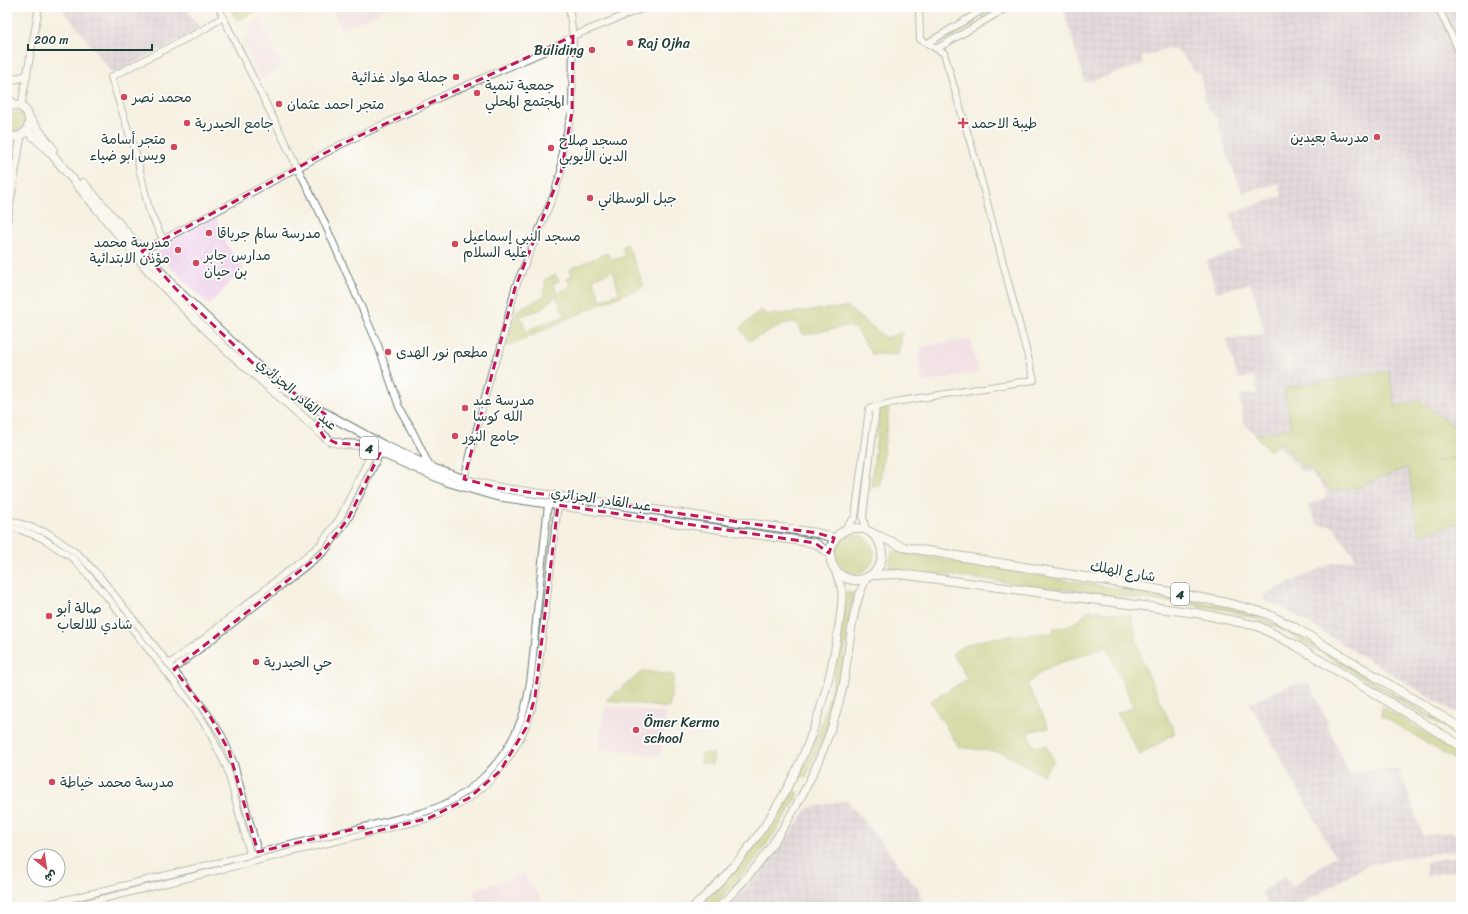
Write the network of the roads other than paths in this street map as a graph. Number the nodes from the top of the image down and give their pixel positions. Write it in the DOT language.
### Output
graph roads {
  1 [pos="39,7"];
  2 [pos="219,7"];
  3 [pos="569,7"];
  4 [pos="646,7"];
  5 [pos="919,7"];
  6 [pos="987,7"];
  7 [pos="1008,7"];
  8 [pos="1438,7"];
  9 [pos="975,14"];
  10 [pos="223,17"];
  11 [pos="980,24"];
  12 [pos="573,36"];
  13 [pos="928,43"];
  14 [pos="938,48"];
  15 [pos="1461,55"];
  16 [pos="26,76"];
  17 [pos="7,81"];
  18 [pos="7,98"];
  19 [pos="14,106"];
  20 [pos="30,118"];
  21 [pos="24,133"];
  22 [pos="7,135"];
  23 [pos="297,168"];
  24 [pos="7,220"];
  25 [pos="163,239"];
  26 [pos="142,251"];
  27 [pos="876,407"];
  28 [pos="328,416"];
  29 [pos="351,428"];
  30 [pos="319,432"];
  31 [pos="343,444"];
  32 [pos="377,451"];
  33 [pos="430,467"];
  34 [pos="464,480"];
  35 [pos="548,504"];
  36 [pos="558,505"];
  37 [pos="342,514"];
  38 [pos="348,518"];
  39 [pos="8,522"];
  40 [pos="844,530"];
  41 [pos="869,532"];
  42 [pos="834,538"];
  43 [pos="829,553"];
  44 [pos="836,573"];
  45 [pos="869,577"];
  46 [pos="107,591"];
  47 [pos="238,616"];
  48 [pos="152,642"];
  49 [pos="147,647"];
  50 [pos="169,664"];
  51 [pos="174,670"];
  52 [pos="193,694"];
  53 [pos="187,699"];
  54 [pos="1461,728"];
  55 [pos="1461,746"];
  56 [pos="363,827"];
  57 [pos="365,834"];
  58 [pos="258,852"];
  59 [pos="250,854"];
  60 [pos="36,907"];
  61 [pos="70,907"];
  62 [pos="693,907"];
  63 [pos="718,907"];
  1 -- 16 [label="street"];
  2 -- 10 [label="street"];
  3 -- 12 [label="street"];
  4 -- 12 [label="street"];
  5 -- 13 [label="street"];
  6 -- 9 [label="street"];
  7 -- 11 [label="street"];
  8 -- 15 [label="street"];
  9 -- 11 [label="street"];
  9 -- 13 [label="street"];
  10 -- 23 [label="street"];
  10 -- 25 [label="street"];
  11 -- 14 [label="street"];
  12 -- 23 [label="street"];
  12 -- 34 [label="street"];
  13 -- 14 [label="street"];
  14 -- 27 [label="street"];
  16 -- 17 [label="highway"];
  16 -- 19 [label="street"];
  18 -- 19 [label="highway, عبد القادر الجزائري"];
  19 -- 20 [label="highway, عبد القادر الجزائري"];
  20 -- 21 [label="highway"];
  20 -- 26 [label="highway, عبد القادر الجزائري / 4"];
  21 -- 22 [label="highway"];
  21 -- 24 [label="main road"];
  21 -- 30 [label="highway, عبد القادر الجزائري / 4"];
  23 -- 25 [label="street"];
  23 -- 33 [label="street"];
  25 -- 26 [label="street"];
  26 -- 28 [label="highway, عبد القادر الجزائري / 4"];
  27 -- 40 [label="street"];
  27 -- 41 [label="street"];
  28 -- 29 [label="highway, عبد القادر الجزائري / 4"];
  28 -- 30 [label="highway"];
  29 -- 31 [label="highway"];
  29 -- 33 [label="highway, عبد القادر الجزائري / 4"];
  30 -- 31 [label="highway, عبد القادر الجزائري / 4"];
  31 -- 32 [label="highway, عبد القادر الجزائري / 4"];
  32 -- 35 [label="highway, عبد القادر الجزائري / 4"];
  32 -- 37 [label="street"];
  32 -- 38 [label="street"];
  33 -- 34 [label="highway, عبد القادر الجزائري / 4"];
  34 -- 42 [label="highway, عبد القادر الجزائري / 4"];
  35 -- 36 [label="highway, عبد القادر الجزائري / 4"];
  35 -- 56 [label="street"];
  36 -- 43 [label="highway, عبد القادر الجزائري / 4"];
  36 -- 57 [label="street"];
  37 -- 38 [label="street"];
  37 -- 47 [label="street"];
  38 -- 47 [label="street"];
  39 -- 46 [label="street"];
  40 -- 41 [label="highway"];
  40 -- 42 [label="highway"];
  41 -- 45 [label="highway"];
  41 -- 54 [label="highway, شارع الهلك / 4"];
  42 -- 43 [label="highway"];
  43 -- 44 [label="highway"];
  44 -- 45 [label="highway"];
  44 -- 62 [label="main road"];
  45 -- 55 [label="highway, 4"];
  45 -- 63 [label="main road"];
  46 -- 48 [label="street"];
  46 -- 49 [label="street"];
  47 -- 50 [label="street"];
  47 -- 51 [label="street"];
  48 -- 49 [label="street"];
  48 -- 50 [label="street"];
  49 -- 53 [label="street"];
  50 -- 51 [label="street"];
  51 -- 52 [label="street"];
  52 -- 53 [label="street"];
  52 -- 58 [label="street"];
  53 -- 59 [label="street"];
  56 -- 57 [label="street"];
  56 -- 58 [label="street"];
  57 -- 61 [label="street"];
  58 -- 59 [label="street"];
  59 -- 60 [label="street"];
}
